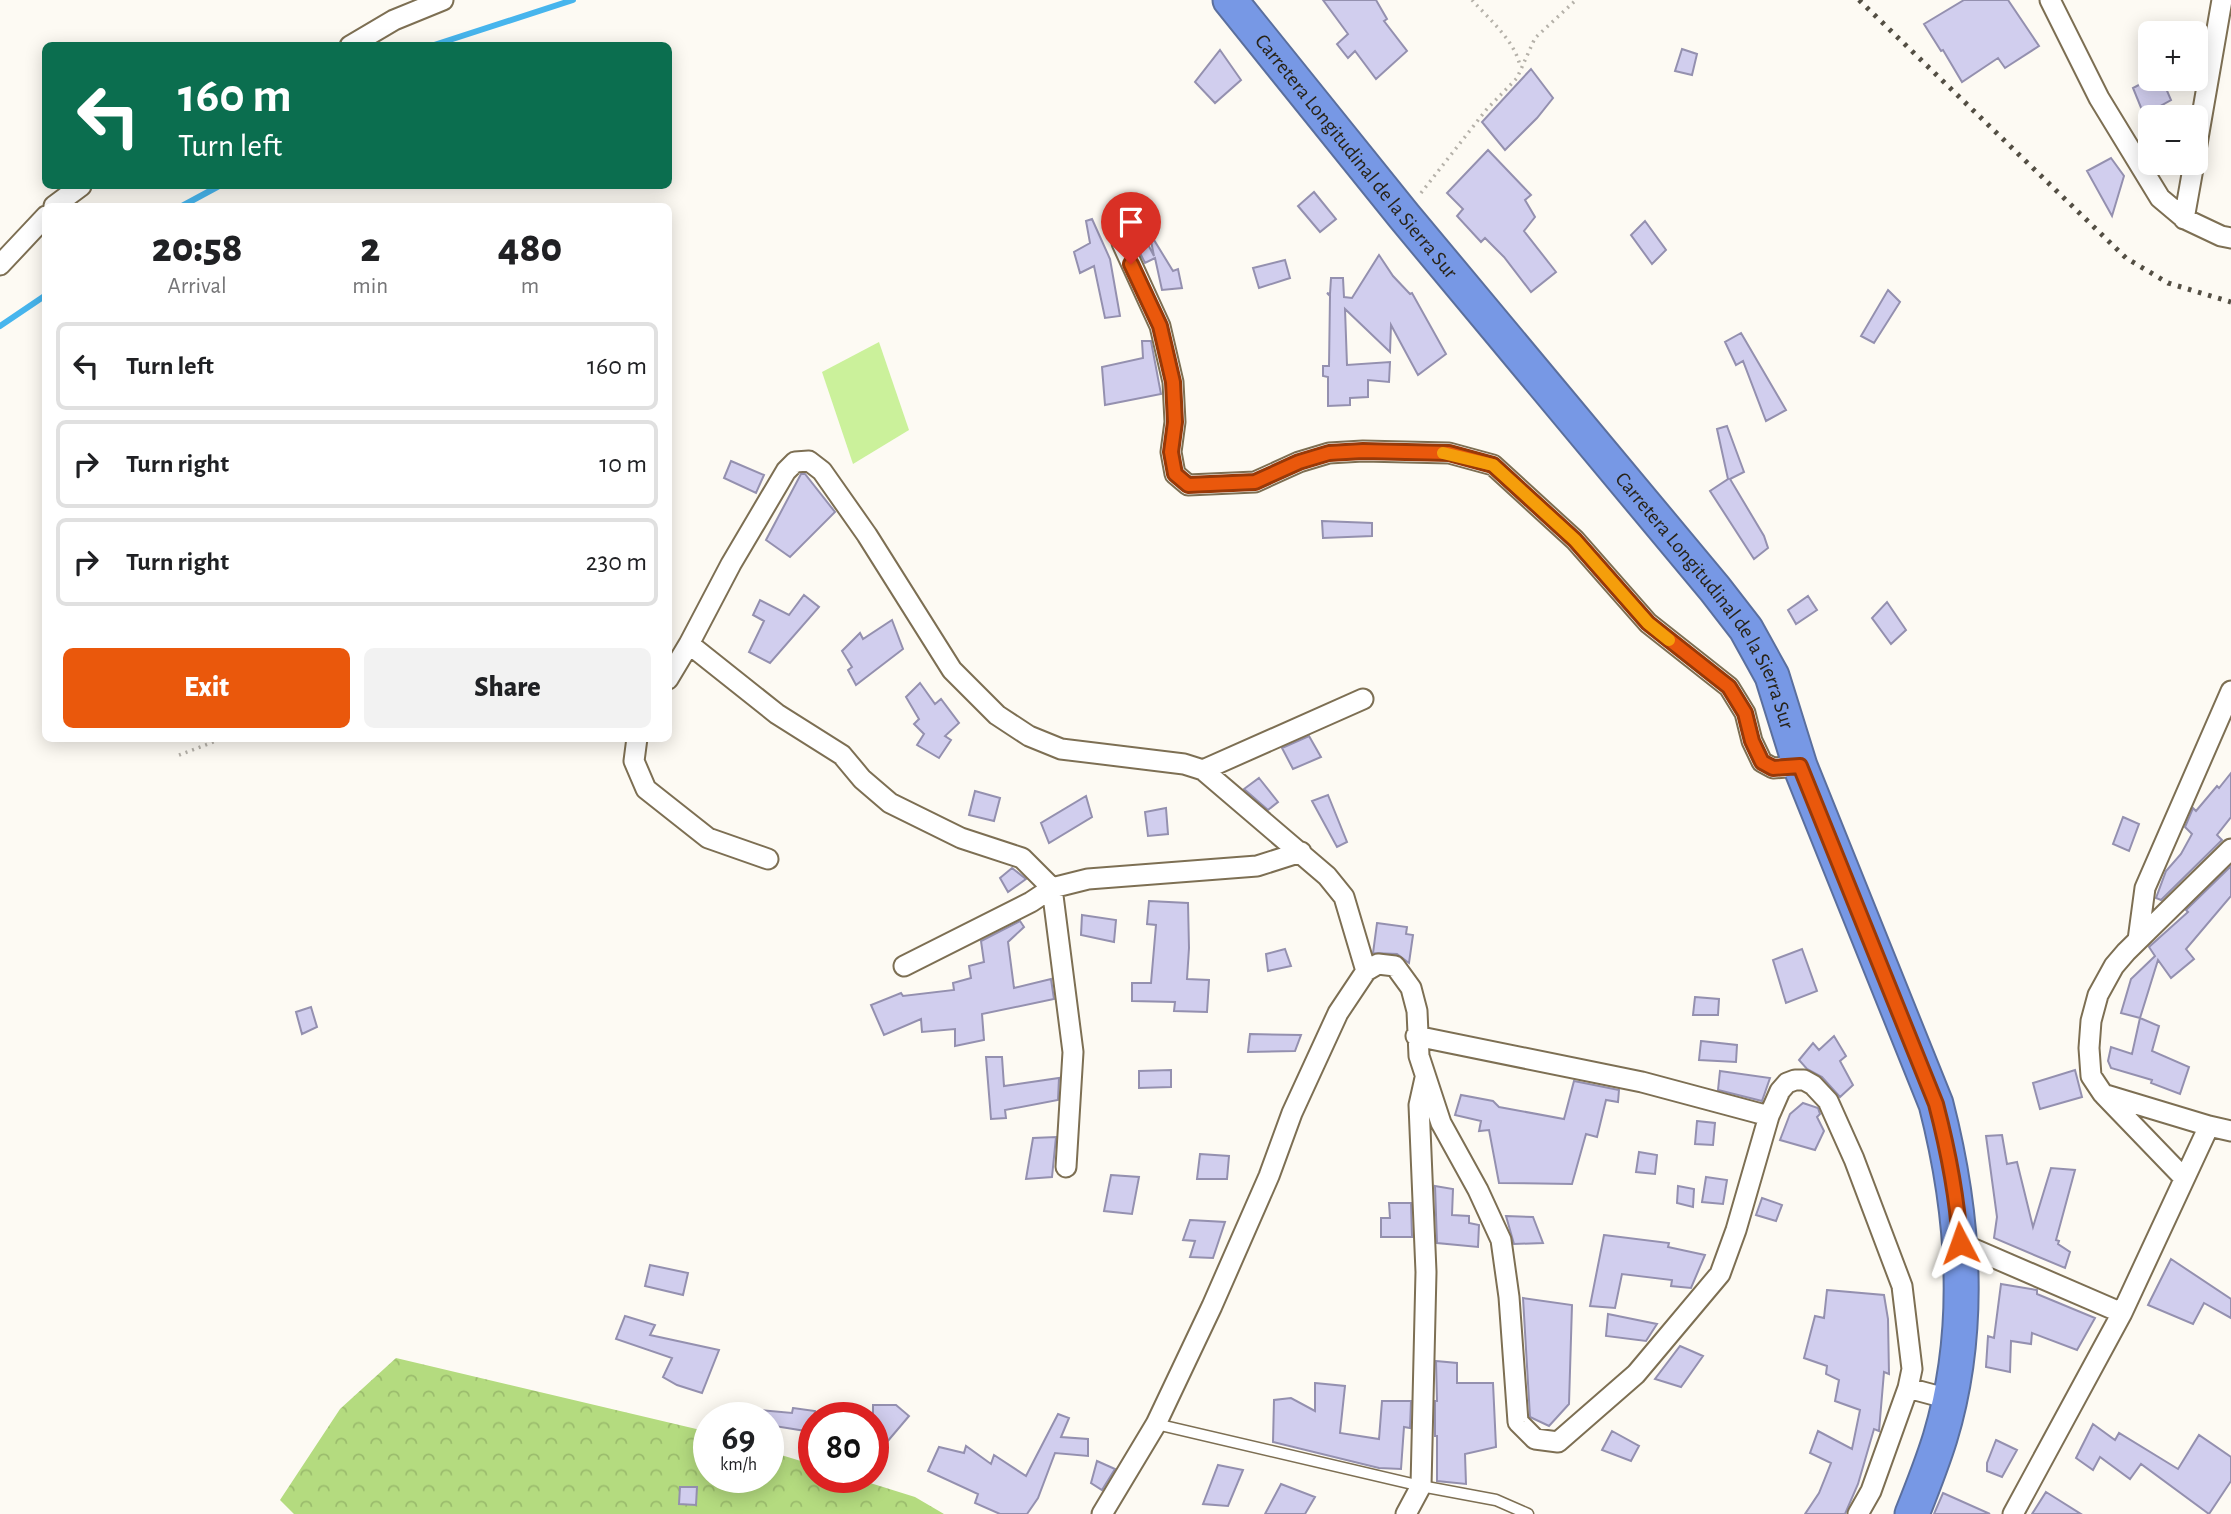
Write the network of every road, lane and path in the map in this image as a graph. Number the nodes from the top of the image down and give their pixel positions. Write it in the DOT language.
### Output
graph roads {
  1 [pos="443,0"];
  2 [pos="1230,0"];
  3 [pos="1472,0"];
  4 [pos="1576,0"];
  5 [pos="2050,0"];
  6 [pos="2222,0"];
  7 [pos="357,42"];
  8 [pos="1521,68"];
  9 [pos="2204,105"];
  10 [pos="2192,175"];
  11 [pos="78,189"];
  12 [pos="58,203"];
  13 [pos="1404,216"];
  14 [pos="2184,219"];
  15 [pos="42,220"];
  16 [pos="2231,238"];
  17 [pos="1122,243"];
  18 [pos="0,265"];
  19 [pos="689,644"];
  20 [pos="672,672"];
  21 [pos="2231,691"];
  22 [pos="1363,699"];
  23 [pos="213,742"];
  24 [pos="636,742"];
  25 [pos="179,755"];
  26 [pos="1800,766"];
  27 [pos="1203,770"];
  28 [pos="2231,849"];
  29 [pos="1301,852"];
  30 [pos="768,859"];
  31 [pos="1052,888"];
  32 [pos="2138,940"];
  33 [pos="904,966"];
  34 [pos="1366,971"];
  35 [pos="1416,1036"];
  36 [pos="1425,1077"];
  37 [pos="2103,1094"];
  38 [pos="1769,1116"];
  39 [pos="2209,1126"];
  40 [pos="2231,1132"];
  41 [pos="1066,1167"];
  42 [pos="2184,1178"];
  43 [pos="1960,1243"];
  44 [pos="2122,1313"];
  45 [pos="1908,1388"];
  46 [pos="1949,1399"];
  47 [pos="1156,1424"];
  48 [pos="1421,1486"];
  49 [pos="1102,1514"];
  50 [pos="1406,1514"];
  51 [pos="1528,1514"];
  52 [pos="1858,1514"];
  53 [pos="1912,1514"];
  54 [pos="2013,1514"];
  1 -- 7 [label="street"];
  2 -- 13 [label="highway, Carretera Longitudinal de la Sierra Sur"];
  3 -- 8 [label="path"];
  4 -- 8 [label="path"];
  5 -- 14 [label="street"];
  6 -- 9 [label="street"];
  8 -- 13 [label="path"];
  10 -- 14 [label="street"];
  11 -- 12 [label="street"];
  13 -- 26 [label="highway, Carretera Longitudinal de la Sierra Sur"];
  14 -- 16 [label="street"];
  15 -- 18 [label="street"];
  17 -- 26 [label="street"];
  19 -- 20 [label="street"];
  19 -- 27 [label="street"];
  19 -- 31 [label="street"];
  21 -- 32 [label="street"];
  22 -- 27 [label="street"];
  23 -- 25 [label="path"];
  24 -- 30 [label="street"];
  26 -- 43 [label="highway, Carretera Longitudinal de la Sierra Sur"];
  27 -- 29 [label="street"];
  28 -- 32 [label="street"];
  29 -- 31 [label="street"];
  29 -- 34 [label="street"];
  31 -- 33 [label="street"];
  31 -- 41 [label="street"];
  32 -- 37 [label="street"];
  34 -- 35 [label="street"];
  34 -- 47 [label="street"];
  35 -- 36 [label="street"];
  35 -- 38 [label="street"];
  36 -- 38 [label="street"];
  36 -- 48 [label="street"];
  37 -- 39 [label="street"];
  37 -- 42 [label="street"];
  38 -- 45 [label="street"];
  39 -- 40 [label="street"];
  39 -- 42 [label="street"];
  42 -- 44 [label="street"];
  43 -- 44 [label="street"];
  43 -- 46 [label="highway, Carretera Longitudinal de la Sierra Sur"];
  44 -- 54 [label="street"];
  45 -- 46 [label="street"];
  45 -- 52 [label="street"];
  46 -- 53 [label="highway, Carretera Longitudinal de la Sierra Sur"];
  47 -- 48 [label="lane"];
  47 -- 49 [label="street"];
  48 -- 50 [label="street"];
  48 -- 51 [label="lane"];
}
